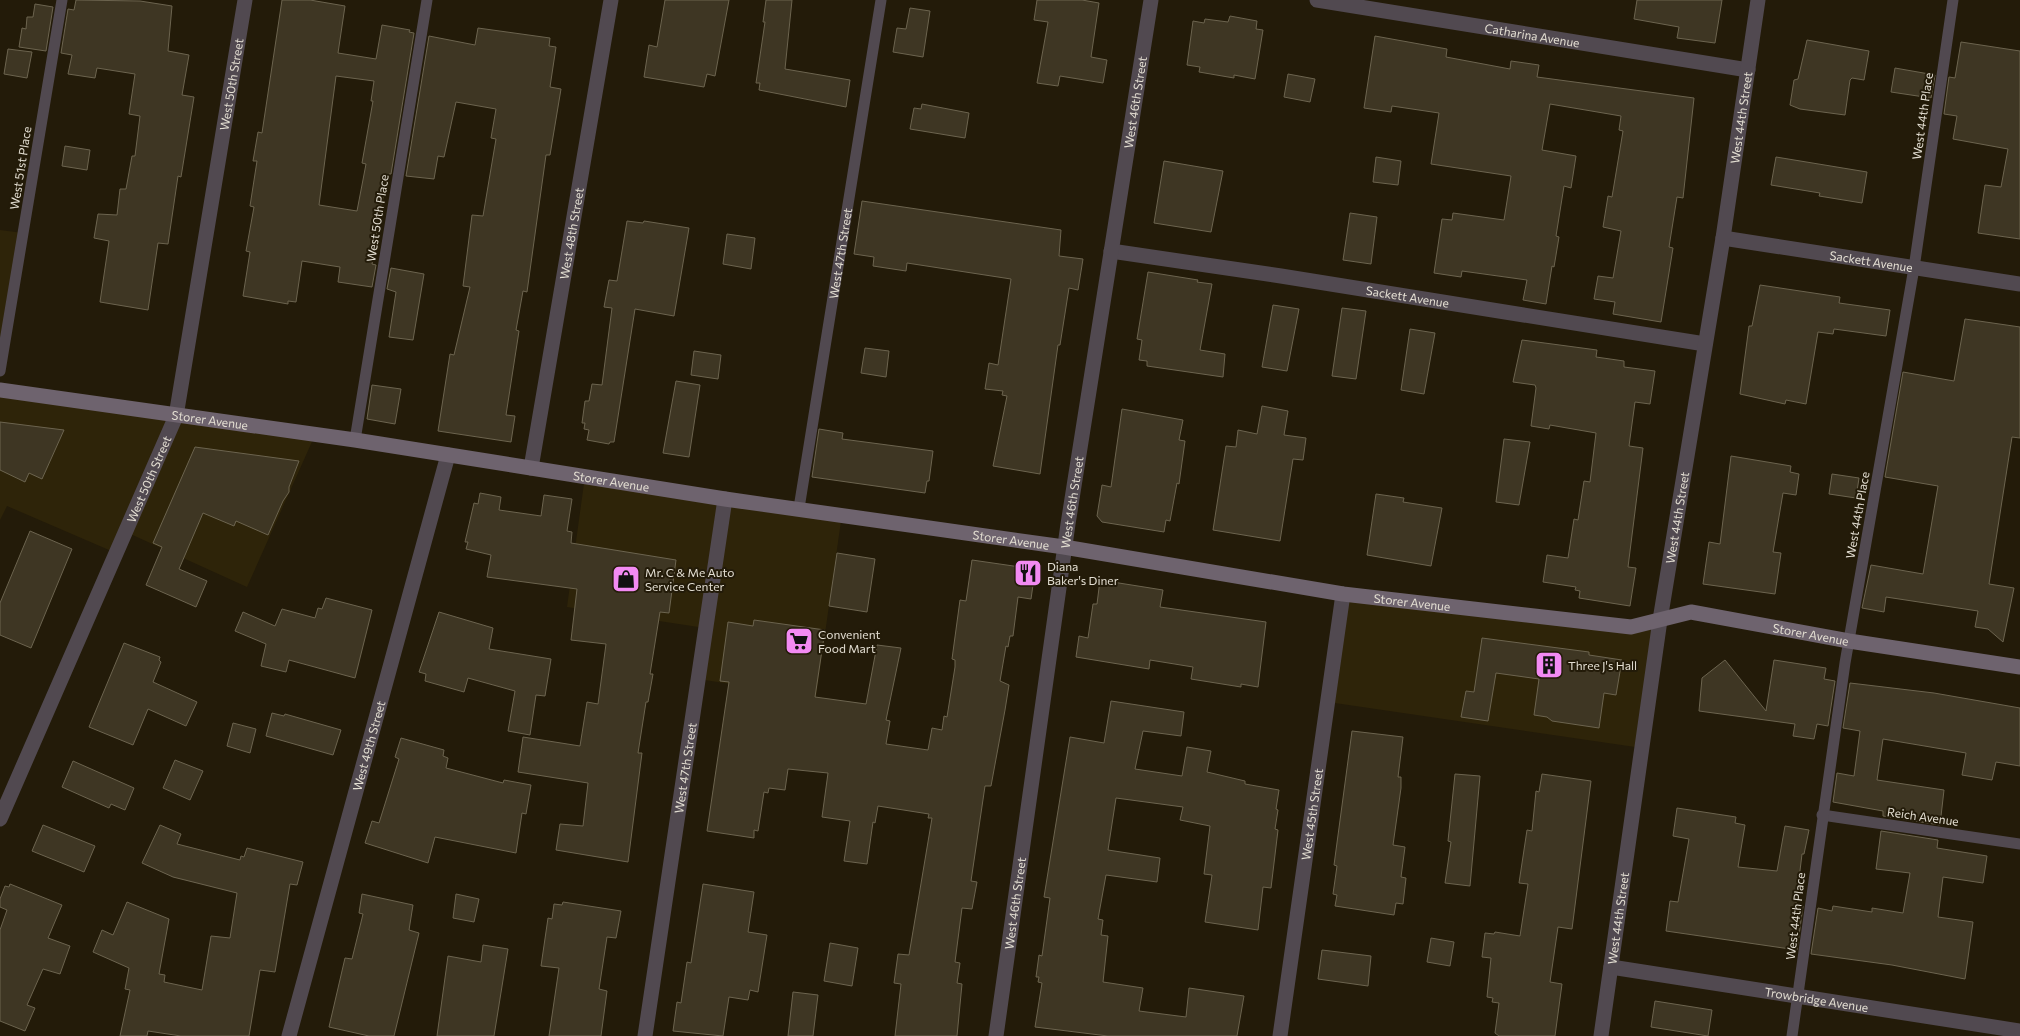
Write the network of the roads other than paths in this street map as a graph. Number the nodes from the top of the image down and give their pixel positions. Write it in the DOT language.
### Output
graph roads {
  1 [pos="62,0"];
  2 [pos="245,0"];
  3 [pos="427,0"];
  4 [pos="611,0"];
  5 [pos="881,0"];
  6 [pos="1151,0"];
  7 [pos="1317,0"];
  8 [pos="1758,0"];
  9 [pos="1953,0"];
  10 [pos="1748,70"];
  11 [pos="1723,238"];
  12 [pos="1111,252"];
  13 [pos="1914,268"];
  14 [pos="2020,284"];
  15 [pos="1705,344"];
  16 [pos="0,371"];
  17 [pos="0,390"];
  18 [pos="176,416"];
  19 [pos="355,440"];
  20 [pos="448,455"];
  21 [pos="531,468"];
  22 [pos="725,499"];
  23 [pos="799,508"];
  24 [pos="1064,547"];
  25 [pos="1343,594"];
  26 [pos="1660,620"];
  27 [pos="1849,641"];
  28 [pos="2020,667"];
  29 [pos="1822,815"];
  30 [pos="0,819"];
  31 [pos="2020,844"];
  32 [pos="1612,966"];
  33 [pos="1799,996"];
  34 [pos="2020,1031"];
  35 [pos="289,1036"];
  36 [pos="645,1036"];
  37 [pos="996,1036"];
  38 [pos="1280,1036"];
  39 [pos="1601,1036"];
  40 [pos="1792,1036"];
  1 -- 16 [label="lane, West 51st Place"];
  2 -- 18 [label="street, West 50th Street"];
  3 -- 19 [label="lane, West 50th Place"];
  4 -- 21 [label="street, West 48th Street"];
  5 -- 23 [label="lane, West 47th Street"];
  6 -- 12 [label="street, West 46th Street"];
  7 -- 10 [label="street, Catharina Avenue"];
  8 -- 10 [label="street, West 44th Street"];
  9 -- 13 [label="lane, West 44th Place"];
  10 -- 11 [label="street, West 44th Street"];
  11 -- 13 [label="street, Sackett Avenue"];
  11 -- 15 [label="street, West 44th Street"];
  12 -- 15 [label="street, Sackett Avenue"];
  12 -- 24 [label="street, West 46th Street"];
  13 -- 14 [label="street, Sackett Avenue"];
  13 -- 27 [label="lane, West 44th Place"];
  15 -- 26 [label="street, West 44th Street"];
  17 -- 18 [label="street, Storer Avenue"];
  18 -- 19 [label="street, Storer Avenue"];
  18 -- 30 [label="street, West 50th Street"];
  19 -- 20 [label="street, Storer Avenue"];
  20 -- 21 [label="street, Storer Avenue"];
  20 -- 35 [label="street, West 49th Street"];
  21 -- 22 [label="street, Storer Avenue"];
  22 -- 23 [label="street, Storer Avenue"];
  22 -- 36 [label="street, West 47th Street"];
  23 -- 24 [label="street, Storer Avenue"];
  24 -- 25 [label="street, Storer Avenue"];
  24 -- 37 [label="street, West 46th Street"];
  25 -- 26 [label="street, Storer Avenue"];
  25 -- 38 [label="street, West 45th Street"];
  26 -- 27 [label="street, Storer Avenue"];
  26 -- 32 [label="street, West 44th Street"];
  27 -- 28 [label="street, Storer Avenue"];
  27 -- 29 [label="lane, West 44th Place"];
  29 -- 31 [label="lane, Reich Avenue"];
  29 -- 33 [label="lane, West 44th Place"];
  32 -- 33 [label="street, Trowbridge Avenue"];
  32 -- 39 [label="street, West 44th Street"];
  33 -- 34 [label="street, Trowbridge Avenue"];
  33 -- 40 [label="lane, West 44th Place"];
}
